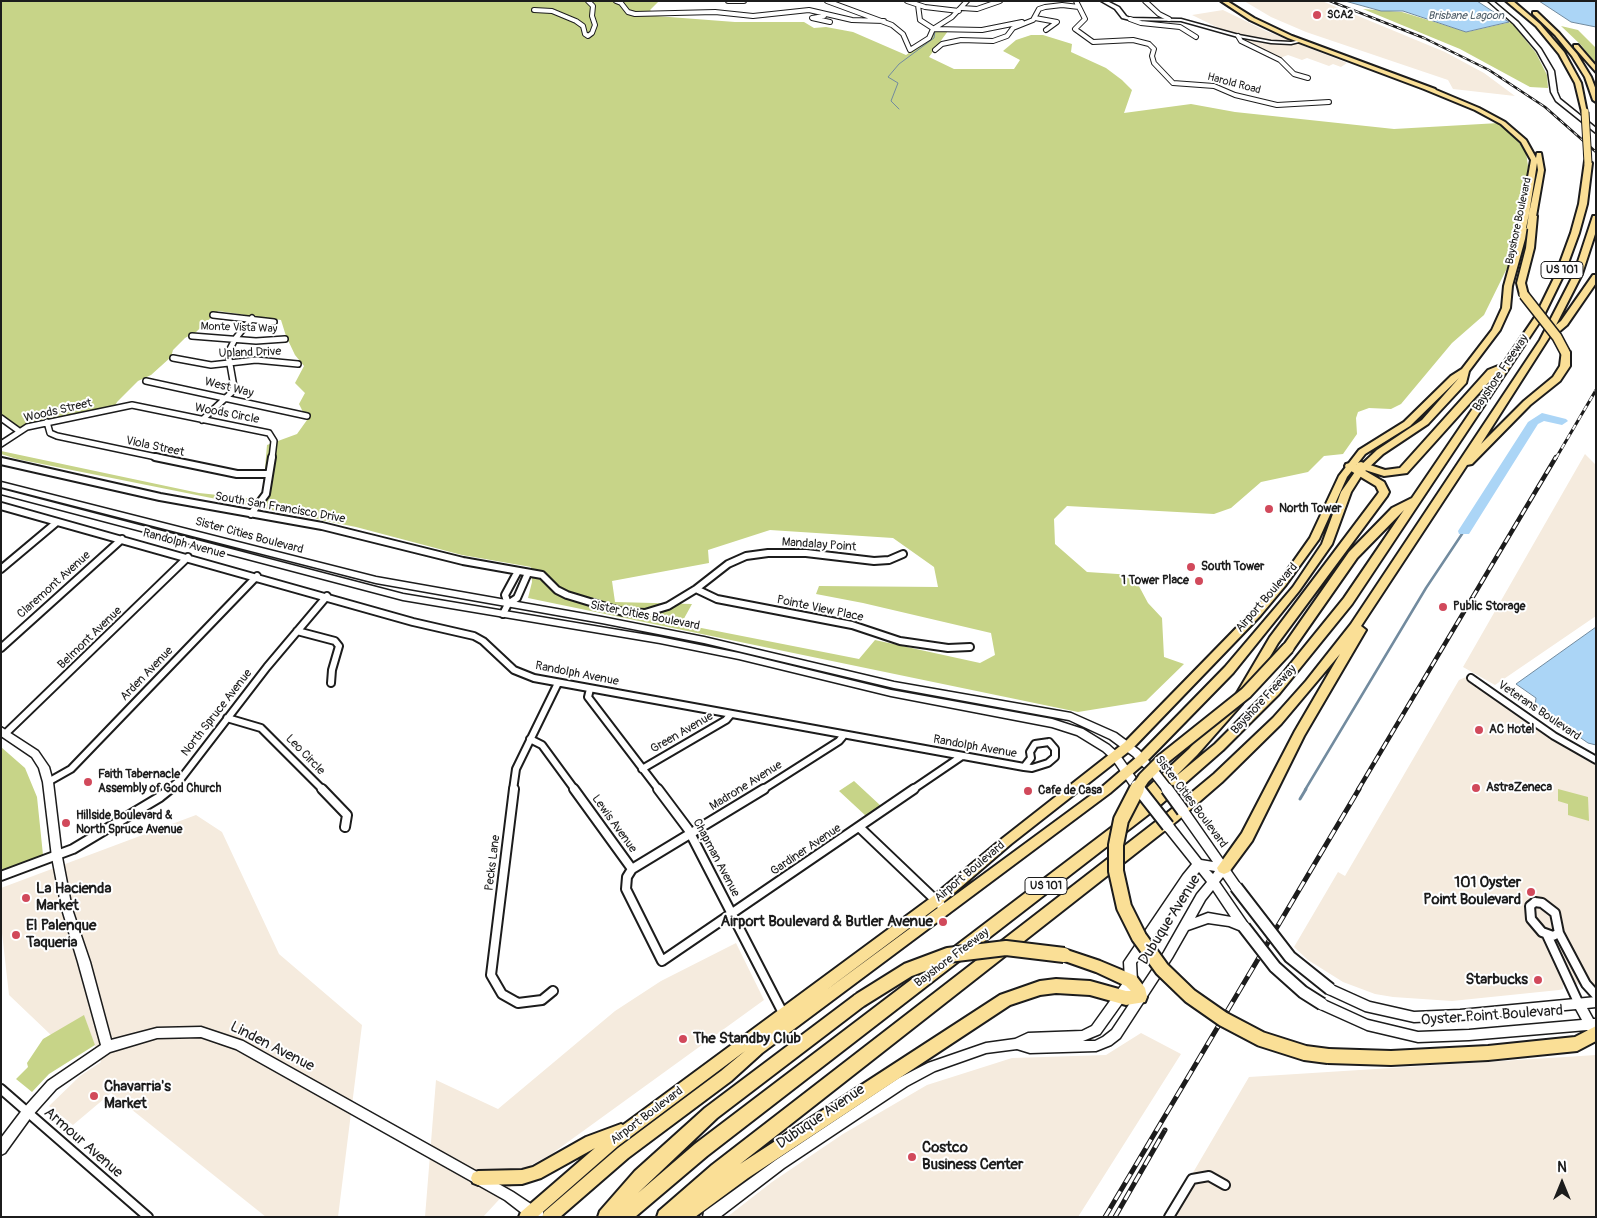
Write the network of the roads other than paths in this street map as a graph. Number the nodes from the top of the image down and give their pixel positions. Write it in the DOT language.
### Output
graph roads {
  1 [pos="588,1"];
  2 [pos="616,1"];
  3 [pos="728,1"];
  4 [pos="744,1"];
  5 [pos="827,1"];
  6 [pos="907,1"];
  7 [pos="967,1"];
  8 [pos="1000,1"];
  9 [pos="1076,1"];
  10 [pos="1103,1"];
  11 [pos="1145,1"];
  12 [pos="1223,1"];
  13 [pos="1490,1"];
  14 [pos="1510,1"];
  15 [pos="1525,4"];
  16 [pos="918,5"];
  17 [pos="1079,7"];
  18 [pos="961,9"];
  19 [pos="534,10"];
  20 [pos="837,16"];
  21 [pos="1035,18"];
  22 [pos="1130,19"];
  23 [pos="1169,19"];
  24 [pos="884,21"];
  25 [pos="830,22"];
  26 [pos="1028,22"];
  27 [pos="934,29"];
  28 [pos="1046,30"];
  29 [pos="1238,36"];
  30 [pos="1196,37"];
  31 [pos="1301,41"];
  32 [pos="935,50"];
  33 [pos="1596,70"];
  34 [pos="1308,78"];
  35 [pos="1427,89"];
  36 [pos="1596,100"];
  37 [pos="1329,102"];
  38 [pos="1596,131"];
  39 [pos="1533,216"];
  40 [pos="1596,218"];
  41 [pos="1596,277"];
  42 [pos="1507,303"];
  43 [pos="213,315"];
  44 [pos="252,318"];
  45 [pos="274,322"];
  46 [pos="192,336"];
  47 [pos="235,338"];
  48 [pos="285,339"];
  49 [pos="1544,340"];
  50 [pos="174,358"];
  51 [pos="229,364"];
  52 [pos="298,364"];
  53 [pos="1506,366"];
  54 [pos="146,381"];
  55 [pos="224,399"];
  56 [pos="123,405"];
  57 [pos="307,416"];
  58 [pos="1,418"];
  59 [pos="202,420"];
  60 [pos="47,422"];
  61 [pos="19,431"];
  62 [pos="1,444"];
  63 [pos="1,461"];
  64 [pos="1357,466"];
  65 [pos="1456,473"];
  66 [pos="268,474"];
  67 [pos="1,484"];
  68 [pos="1,491"];
  69 [pos="1414,500"];
  70 [pos="1,506"];
  71 [pos="251,514"];
  72 [pos="57,522"];
  73 [pos="122,539"];
  74 [pos="1410,541"];
  75 [pos="904,554"];
  76 [pos="188,557"];
  77 [pos="1,569"];
  78 [pos="518,571"];
  79 [pos="528,573"];
  80 [pos="257,576"];
  81 [pos="696,589"];
  82 [pos="328,596"];
  83 [pos="508,604"];
  84 [pos="503,614"];
  85 [pos="298,631"];
  86 [pos="1,648"];
  87 [pos="970,648"];
  88 [pos="1471,678"];
  89 [pos="331,683"];
  90 [pos="558,683"];
  91 [pos="590,689"];
  92 [pos="730,714"];
  93 [pos="227,718"];
  94 [pos="4,732"];
  95 [pos="844,735"];
  96 [pos="530,739"];
  97 [pos="1128,746"];
  98 [pos="962,756"];
  99 [pos="1116,756"];
  100 [pos="1142,759"];
  101 [pos="1596,760"];
  102 [pos="1024,767"];
  103 [pos="642,769"];
  104 [pos="1127,773"];
  105 [pos="48,782"];
  106 [pos="346,827"];
  107 [pos="859,828"];
  108 [pos="691,835"];
  109 [pos="57,856"];
  110 [pos="1076,863"];
  111 [pos="1199,864"];
  112 [pos="1224,868"];
  113 [pos="632,869"];
  114 [pos="1,876"];
  115 [pos="1212,881"];
  116 [pos="941,906"];
  117 [pos="1230,907"];
  118 [pos="731,914"];
  119 [pos="1244,927"];
  120 [pos="1183,928"];
  121 [pos="1559,933"];
  122 [pos="1546,935"];
  123 [pos="662,961"];
  124 [pos="1131,981"];
  125 [pos="553,991"];
  126 [pos="1596,995"];
  127 [pos="1120,997"];
  128 [pos="1140,997"];
  129 [pos="1596,1002"];
  130 [pos="1579,1004"];
  131 [pos="788,1018"];
  132 [pos="1595,1030"];
  133 [pos="1017,1044"];
  134 [pos="106,1047"];
  135 [pos="1,1089"];
  136 [pos="27,1113"];
  137 [pos="632,1127"];
  138 [pos="1,1148"];
  139 [pos="478,1178"];
  140 [pos="1225,1185"];
  141 [pos="532,1215"];
  142 [pos="148,1217"];
  143 [pos="549,1217"];
  144 [pos="606,1217"];
  145 [pos="622,1217"];
  146 [pos="665,1217"];
  147 [pos="680,1217"];
  148 [pos="709,1217"];
  149 [pos="1169,1217"];
  1 -- 19 [label="street"];
  2 -- 20 [label="street"];
  3 -- 4 [label="street"];
  5 -- 24 [label="street"];
  6 -- 16 [label="street"];
  7 -- 18 [label="street"];
  8 -- 18 [label="street"];
  9 -- 17 [label="street"];
  10 -- 22 [label="main road"];
  11 -- 23 [label="street"];
  12 -- 31 [label="main road, Bayshore Boulevard"];
  13 -- 38 [label="main road"];
  14 -- 53 [label="highway, Bayshore Freeway / US 101, bridge"];
  15 -- 33 [label="highway"];
  15 -- 36 [label="highway"];
  16 -- 18 [label="street"];
  16 -- 27 [label="street"];
  17 -- 21 [label="street"];
  17 -- 37 [label="street, Harold Road"];
  18 -- 27 [label="street"];
  20 -- 24 [label="street"];
  20 -- 25 [label="street"];
  21 -- 26 [label="street"];
  21 -- 28 [label="street"];
  22 -- 23 [label="main road"];
  22 -- 30 [label="street"];
  23 -- 29 [label="main road"];
  24 -- 27 [label="street"];
  26 -- 27 [label="street"];
  26 -- 32 [label="street"];
  29 -- 31 [label="main road"];
  29 -- 34 [label="street"];
  31 -- 35 [label="main road, Bayshore Boulevard"];
  35 -- 39 [label="main road, Bayshore Boulevard"];
  35 -- 42 [label="main road, Bayshore Boulevard"];
  39 -- 42 [label="main road, Bayshore Boulevard"];
  39 -- 65 [label="highway, bridge"];
  40 -- 49 [label="highway, Bayshore Freeway / US 101"];
  41 -- 49 [label="highway"];
  42 -- 64 [label="main road, Bayshore Boulevard"];
  43 -- 44 [label="street"];
  44 -- 45 [label="street"];
  44 -- 47 [label="street"];
  46 -- 47 [label="street, Monte Vista Way"];
  47 -- 48 [label="street, Monte Vista Way"];
  47 -- 51 [label="street"];
  49 -- 65 [label="highway, Bayshore Freeway / US 101"];
  50 -- 51 [label="street, Upland Drive"];
  51 -- 52 [label="street, Upland Drive"];
  51 -- 55 [label="street"];
  53 -- 64 [label="highway"];
  53 -- 69 [label="highway, Bayshore Freeway / US 101"];
  54 -- 55 [label="street, West Way"];
  55 -- 57 [label="street, West Way"];
  55 -- 59 [label="street"];
  56 -- 59 [label="street, Woods Circle"];
  56 -- 60 [label="street, Woods Street"];
  58 -- 61 [label="street"];
  59 -- 66 [label="street, Woods Circle"];
  60 -- 61 [label="street, Woods Street"];
  60 -- 66 [label="street, Viola Street"];
  61 -- 62 [label="street, Woods Street"];
  63 -- 71 [label="street, South San Francisco Drive"];
  64 -- 97 [label="main road, Airport Boulevard"];
  64 -- 100 [label="main road, Airport Boulevard"];
  64 -- 110 [label="highway"];
  65 -- 74 [label="highway, Bayshore Freeway / US 101"];
  66 -- 71 [label="street, Woods Circle"];
  67 -- 83 [label="main road, Sister Cities Boulevard"];
  68 -- 84 [label="main road, Sister Cities Boulevard"];
  69 -- 110 [label="highway, Bayshore Freeway / US 101"];
  69 -- 132 [label="highway, bridge"];
  70 -- 72 [label="street, Randolph Avenue"];
  71 -- 78 [label="street, South San Francisco Drive"];
  72 -- 73 [label="street, Randolph Avenue"];
  72 -- 77 [label="street"];
  73 -- 76 [label="street, Randolph Avenue"];
  73 -- 86 [label="street, Claremont Avenue"];
  74 -- 112 [label="highway"];
  74 -- 146 [label="highway, Bayshore Freeway / US 101"];
  75 -- 81 [label="street, Mandalay Point"];
  76 -- 80 [label="street, Randolph Avenue"];
  76 -- 94 [label="street, Belmont Avenue"];
  78 -- 79 [label="street, Mandalay Point"];
  78 -- 83 [label="street"];
  79 -- 81 [label="street, Mandalay Point"];
  79 -- 83 [label="street"];
  80 -- 82 [label="street, Randolph Avenue"];
  80 -- 105 [label="street, Arden Avenue"];
  81 -- 87 [label="street, Pointe View Place"];
  82 -- 85 [label="street, North Spruce Avenue"];
  82 -- 90 [label="street, Randolph Avenue"];
  83 -- 84 [label="street"];
  83 -- 97 [label="main road, Sister Cities Boulevard"];
  84 -- 99 [label="main road, Sister Cities Boulevard"];
  85 -- 89 [label="street"];
  85 -- 93 [label="street, North Spruce Avenue"];
  88 -- 101 [label="street, Veterans Boulevard"];
  90 -- 91 [label="street, Randolph Avenue"];
  90 -- 96 [label="street, Pecks Lane"];
  91 -- 92 [label="street, Randolph Avenue"];
  91 -- 103 [label="street, Chapman Avenue"];
  92 -- 95 [label="street, Randolph Avenue"];
  92 -- 103 [label="street, Green Avenue"];
  93 -- 106 [label="street, Leo Circle"];
  93 -- 109 [label="street, North Spruce Avenue"];
  94 -- 105 [label="main road"];
  95 -- 98 [label="street, Randolph Avenue"];
  95 -- 108 [label="street, Madrone Avenue"];
  96 -- 113 [label="street, Lewis Avenue"];
  96 -- 125 [label="street, Pecks Lane"];
  97 -- 99 [label="main road, Airport Boulevard"];
  97 -- 100 [label="main road, Sister Cities Boulevard"];
  98 -- 102 [label="street, Randolph Avenue"];
  98 -- 107 [label="street, Gardiner Avenue"];
  99 -- 104 [label="main road, Sister Cities Boulevard"];
  99 -- 116 [label="main road, Airport Boulevard"];
  100 -- 104 [label="main road, Airport Boulevard"];
  100 -- 112 [label="main road, Sister Cities Boulevard, bridge"];
  102 -- 102 [label="street, Randolph Avenue"];
  103 -- 108 [label="street, Chapman Avenue"];
  104 -- 111 [label="main road, Sister Cities Boulevard, bridge"];
  104 -- 116 [label="main road, Airport Boulevard"];
  105 -- 109 [label="main road"];
  107 -- 116 [label="street"];
  107 -- 118 [label="street, Gardiner Avenue"];
  108 -- 113 [label="street, Madrone Avenue"];
  108 -- 118 [label="street, Chapman Avenue"];
  109 -- 114 [label="street, North Spruce Avenue"];
  109 -- 134 [label="main road"];
  110 -- 145 [label="highway, Bayshore Freeway / US 101"];
  111 -- 112 [label="main road, Dubuque Avenue"];
  111 -- 115 [label="main road, Sister Cities Boulevard"];
  111 -- 124 [label="main road, Dubuque Avenue"];
  112 -- 115 [label="main road, Dubuque Avenue"];
  112 -- 130 [label="main road, Oyster Point Boulevard, bridge"];
  113 -- 123 [label="street, Lewis Avenue"];
  115 -- 117 [label="main road, Oyster Point Boulevard"];
  115 -- 120 [label="main road, Dubuque Avenue"];
  116 -- 131 [label="main road, Airport Boulevard"];
  117 -- 119 [label="main road, Oyster Point Boulevard"];
  118 -- 123 [label="street, Gardiner Avenue"];
  118 -- 131 [label="street, Chapman Avenue"];
  119 -- 120 [label="main road"];
  119 -- 132 [label="main road, Oyster Point Boulevard, bridge"];
  120 -- 128 [label="main road, Dubuque Avenue"];
  121 -- 122 [label="street"];
  121 -- 122 [label="street"];
  121 -- 126 [label="street"];
  122 -- 130 [label="street"];
  124 -- 127 [label="main road, Dubuque Avenue"];
  124 -- 128 [label="highway"];
  124 -- 144 [label="highway, bridge"];
  127 -- 128 [label="highway"];
  127 -- 133 [label="main road, Dubuque Avenue"];
  127 -- 147 [label="highway"];
  128 -- 133 [label="main road, Dubuque Avenue"];
  129 -- 130 [label="main road, Oyster Point Boulevard"];
  130 -- 132 [label="main road"];
  131 -- 137 [label="main road, Airport Boulevard"];
  131 -- 143 [label="main road, Airport Boulevard"];
  133 -- 148 [label="main road, Dubuque Avenue"];
  134 -- 136 [label="main road, Linden Avenue"];
  134 -- 139 [label="main road, Linden Avenue"];
  135 -- 136 [label="street, Armour Avenue"];
  136 -- 138 [label="main road, Linden Avenue"];
  136 -- 142 [label="street, Armour Avenue"];
  137 -- 139 [label="main road"];
  137 -- 141 [label="main road, Airport Boulevard"];
  139 -- 141 [label="main road, Linden Avenue"];
  140 -- 149 [label="street"];
}
